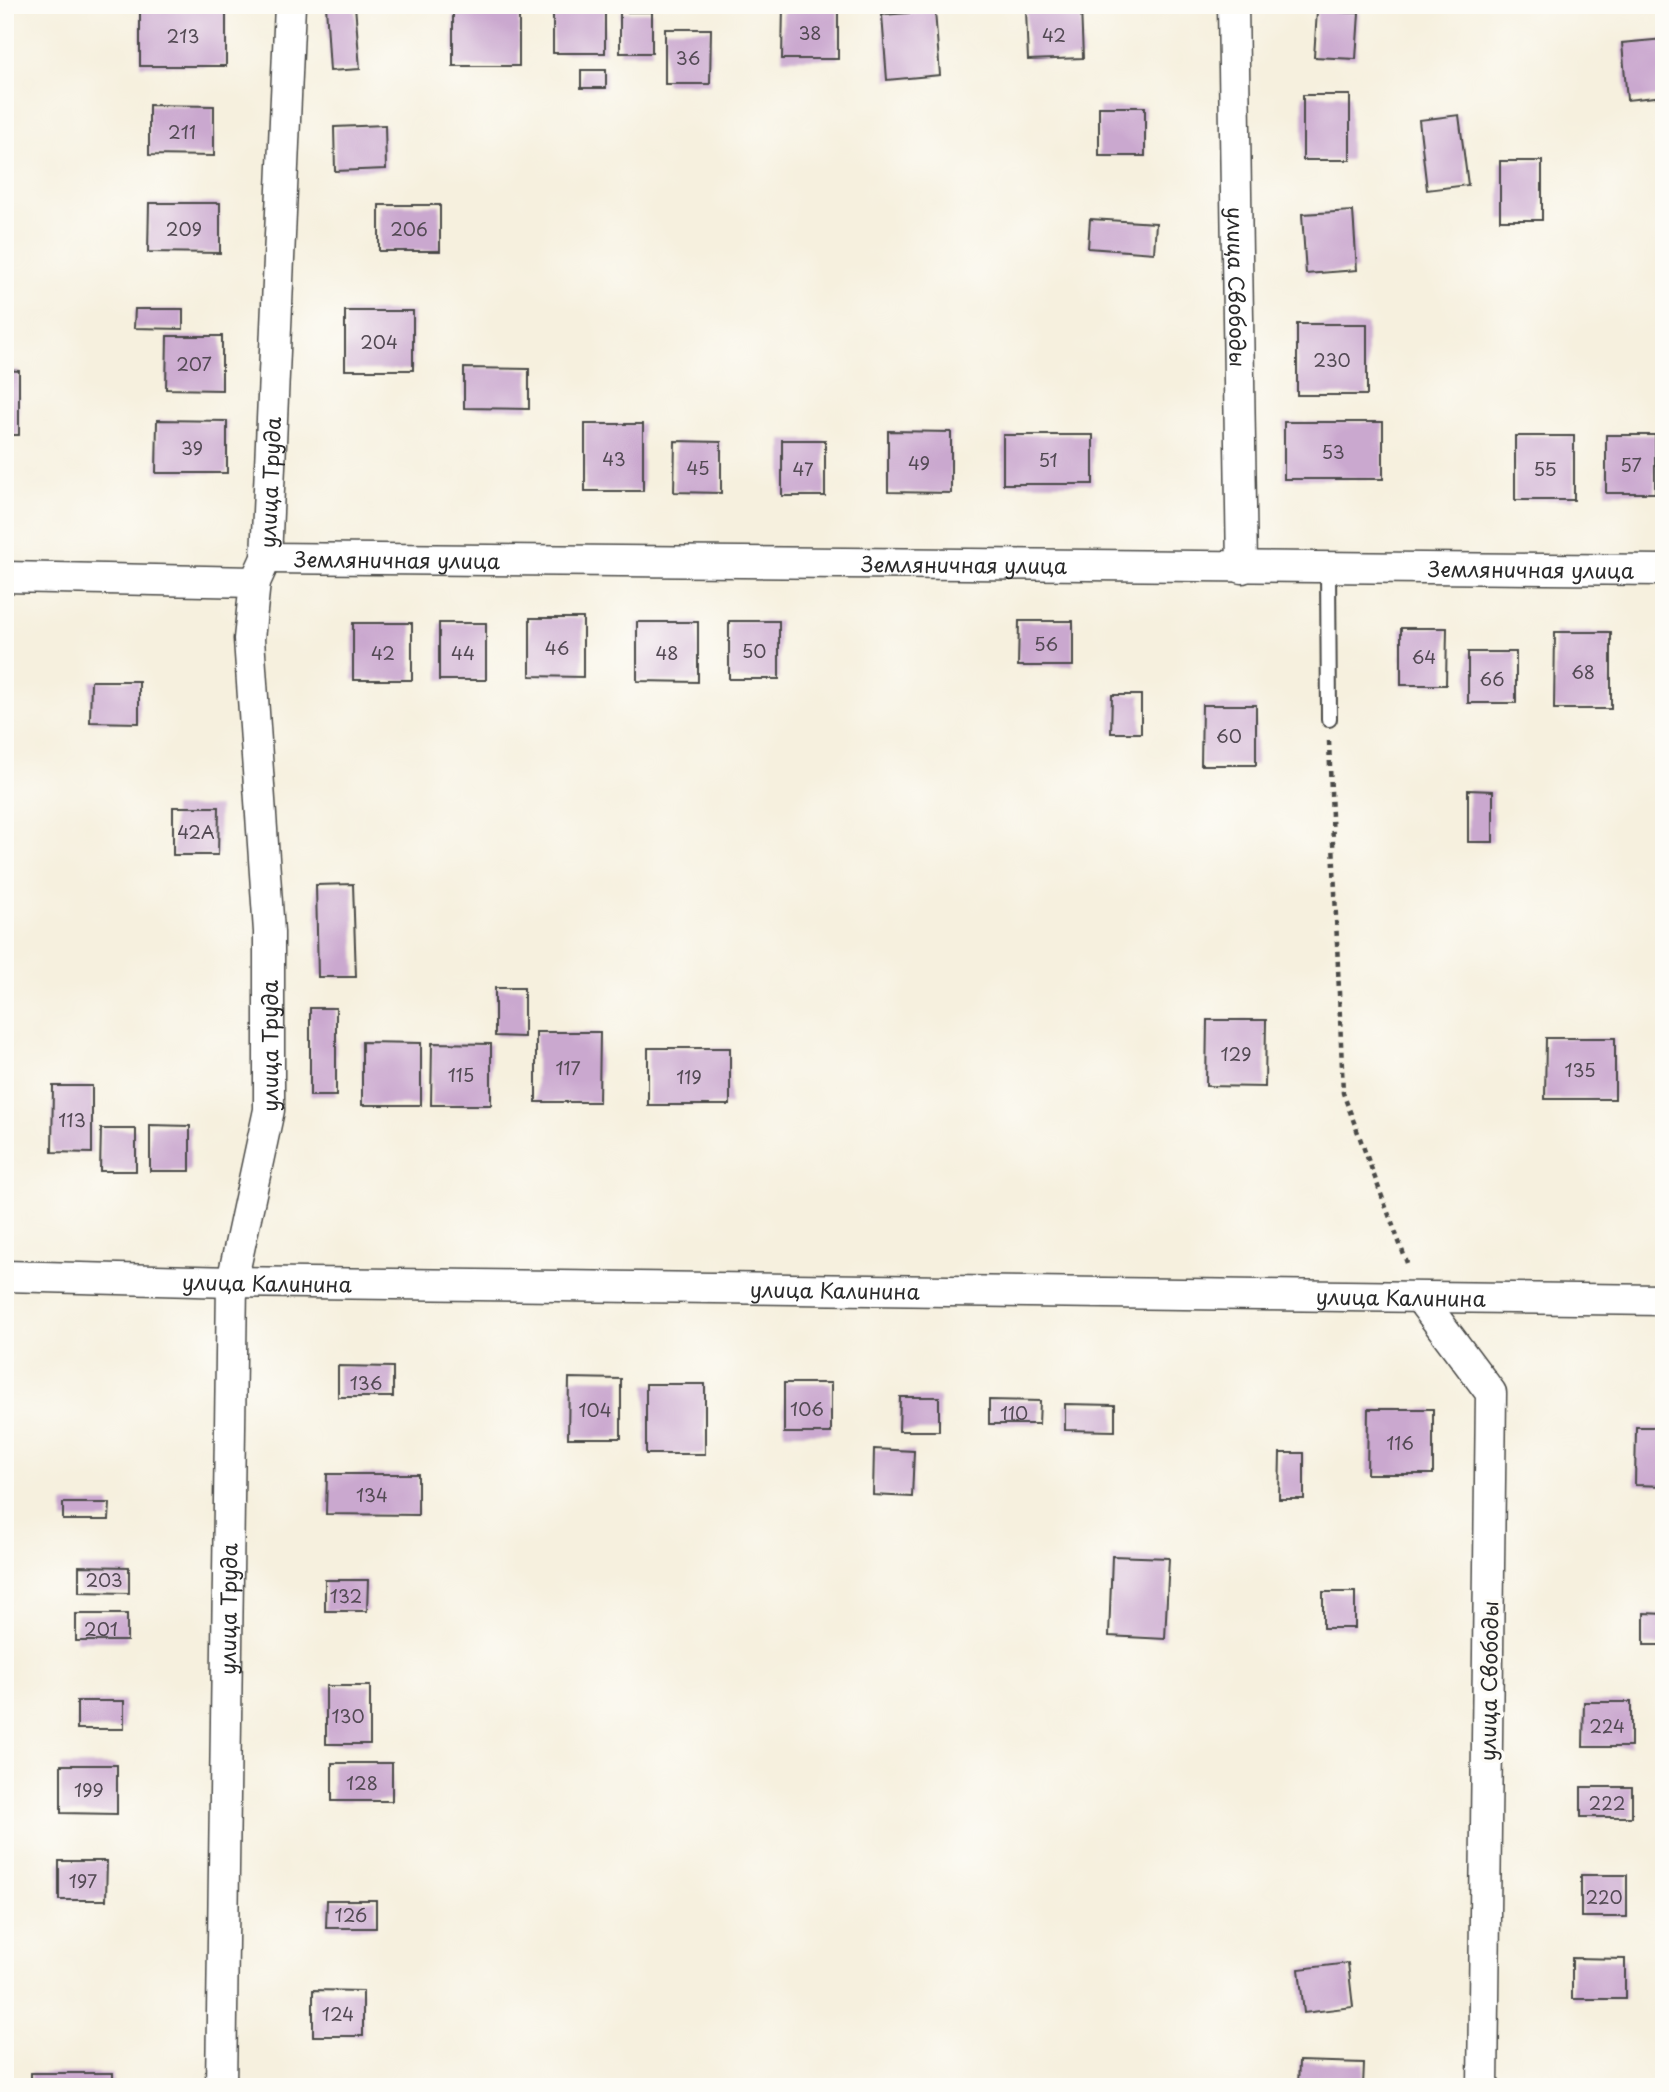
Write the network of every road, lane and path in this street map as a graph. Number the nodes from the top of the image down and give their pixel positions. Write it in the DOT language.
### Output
graph roads {
  1 [pos="290,5"];
  2 [pos="1233,5"];
  3 [pos="1242,568"];
  4 [pos="1328,568"];
  5 [pos="260,570"];
  6 [pos="1664,570"];
  7 [pos="5,577"];
  8 [pos="1329,719"];
  9 [pos="5,1276"];
  10 [pos="232,1283"];
  11 [pos="1420,1298"];
  12 [pos="1664,1300"];
  13 [pos="221,2087"];
  14 [pos="1483,2087"];
  1 -- 5 [label="street, улица Труда"];
  2 -- 3 [label="street, улица Свободы"];
  3 -- 4 [label="street, Земляничная улица"];
  3 -- 5 [label="street, Земляничная улица"];
  4 -- 6 [label="street, Земляничная улица"];
  4 -- 8 [label="lane"];
  5 -- 7 [label="street, Земляничная улица"];
  5 -- 10 [label="street, улица Труда"];
  8 -- 11 [label="path"];
  9 -- 10 [label="street, улица Калинина"];
  10 -- 11 [label="street, улица Калинина"];
  10 -- 13 [label="street, улица Труда"];
  11 -- 12 [label="street, улица Калинина"];
  11 -- 14 [label="street, улица Свободы"];
}
